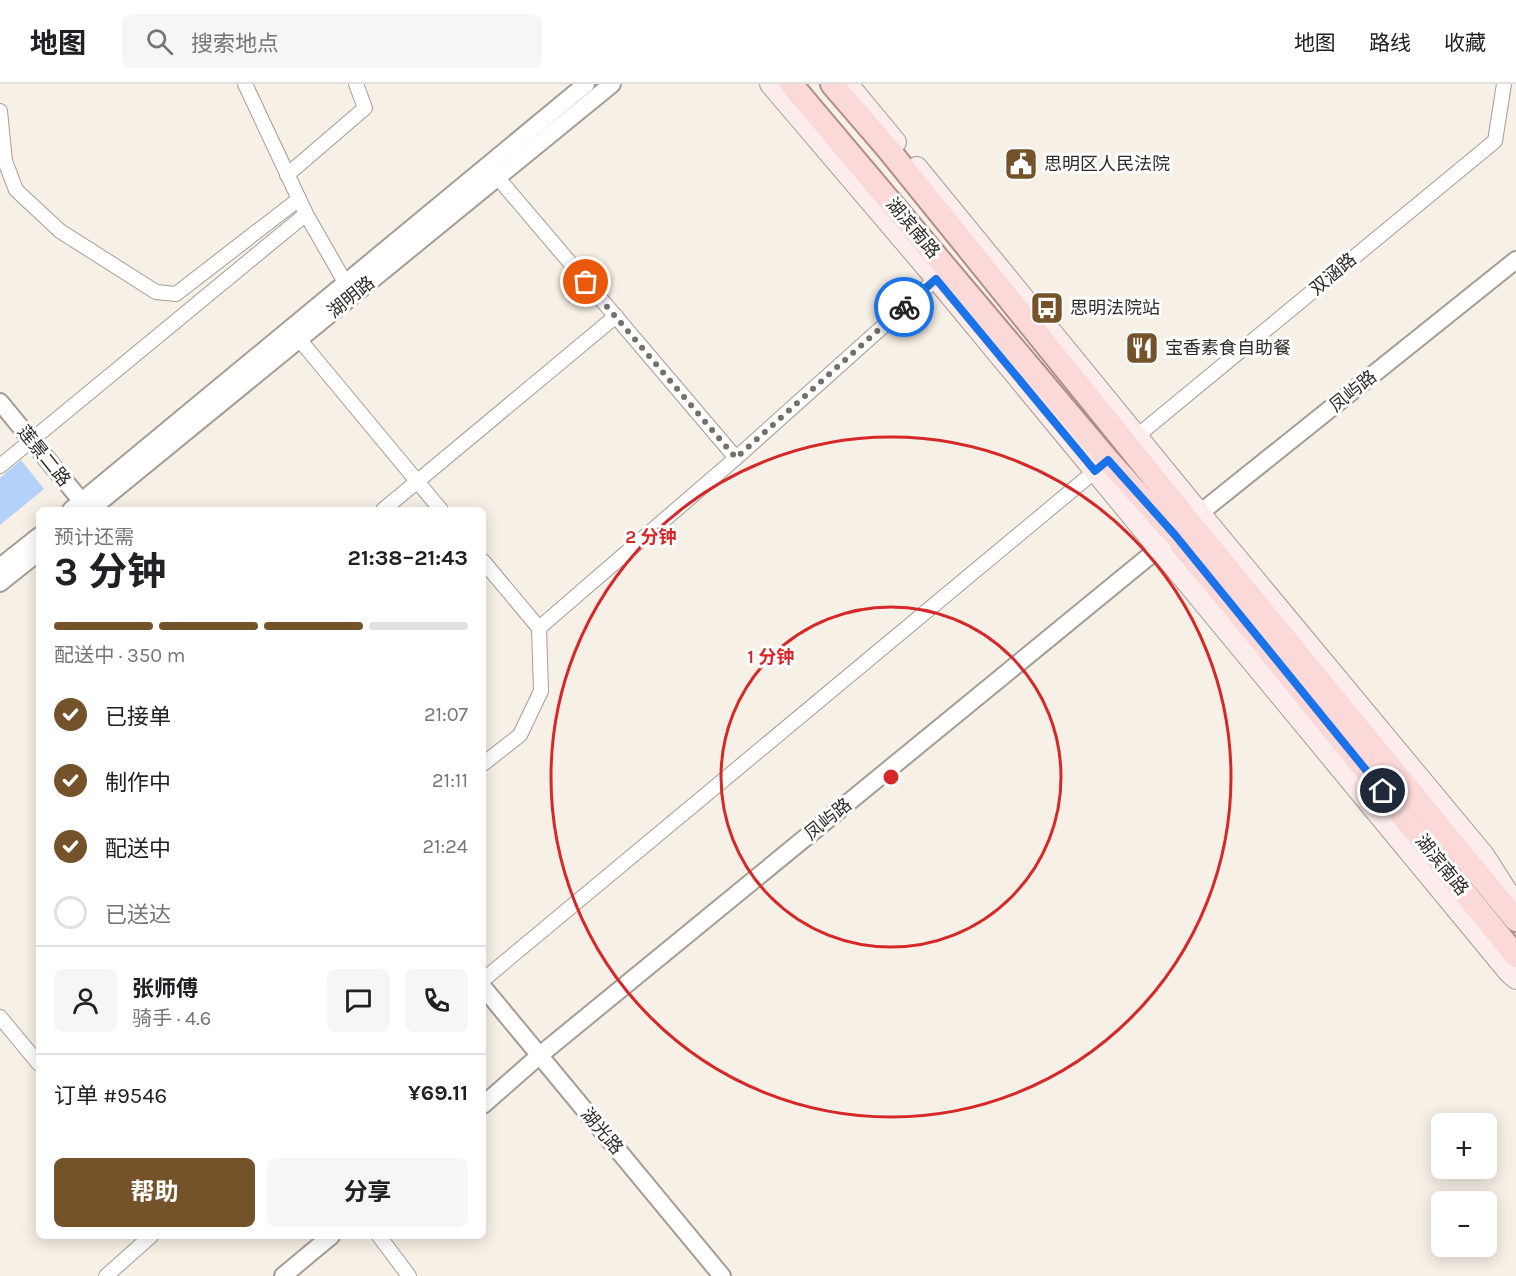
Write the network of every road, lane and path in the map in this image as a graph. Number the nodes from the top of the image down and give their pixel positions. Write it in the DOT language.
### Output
graph roads {
  1 [pos="245,84"];
  2 [pos="356,84"];
  3 [pos="586,84"];
  4 [pos="612,84"];
  5 [pos="770,84"];
  6 [pos="791,84"];
  7 [pos="832,84"];
  8 [pos="848,84"];
  9 [pos="1504,84"];
  10 [pos="0,111"];
  11 [pos="287,175"];
  12 [pos="498,178"];
  13 [pos="299,199"];
  14 [pos="306,214"];
  15 [pos="1516,260"];
  16 [pos="936,279"];
  17 [pos="346,284"];
  18 [pos="615,316"];
  19 [pos="299,339"];
  20 [pos="0,402"];
  21 [pos="31,440"];
  22 [pos="1132,440"];
  23 [pos="736,458"];
  24 [pos="0,466"];
  25 [pos="1101,466"];
  26 [pos="417,482"];
  27 [pos="82,507"];
  28 [pos="84,507"];
  29 [pos="84,507"];
  30 [pos="387,507"];
  31 [pos="438,507"];
  32 [pos="1181,530"];
  33 [pos="36,538"];
  34 [pos="36,554"];
  35 [pos="486,565"];
  36 [pos="0,567"];
  37 [pos="0,583"];
  38 [pos="539,628"];
  39 [pos="486,762"];
  40 [pos="1516,905"];
  41 [pos="1516,920"];
  42 [pos="1516,956"];
  43 [pos="486,978"];
  44 [pos="1516,979"];
  45 [pos="486,991"];
  46 [pos="0,1017"];
  47 [pos="540,1055"];
  48 [pos="36,1060"];
  49 [pos="486,1102"];
  50 [pos="148,1239"];
  51 [pos="327,1239"];
  52 [pos="381,1239"];
  53 [pos="106,1276"];
  54 [pos="283,1276"];
  55 [pos="409,1276"];
  56 [pos="722,1276"];
  1 -- 11 [label="street"];
  2 -- 11 [label="street"];
  3 -- 17 [label="street, 湖明路"];
  4 -- 12 [label="street, 湖明路"];
  5 -- 16 [label="main road"];
  6 -- 25 [label="main road, 湖滨南路"];
  7 -- 22 [label="main road, 湖滨南路"];
  8 -- 22 [label="main road, 湖滨南路"];
  9 -- 22 [label="street, 双涵路"];
  10 -- 13 [label="street"];
  11 -- 13 [label="street"];
  12 -- 18 [label="street"];
  12 -- 19 [label="street, 湖明路"];
  13 -- 14 [label="street"];
  14 -- 17 [label="street"];
  14 -- 21 [label="street"];
  15 -- 32 [label="street, 凤屿路"];
  16 -- 23 [label="street"];
  16 -- 25 [label="main road"];
  17 -- 28 [label="street, 湖明路"];
  18 -- 23 [label="street"];
  18 -- 26 [label="street"];
  19 -- 26 [label="street"];
  19 -- 29 [label="street, 湖明路"];
  20 -- 21 [label="street, 莲景二路"];
  21 -- 24 [label="street"];
  21 -- 27 [label="street, 莲景二路"];
  22 -- 32 [label="main road, 湖滨南路"];
  23 -- 38 [label="street"];
  25 -- 32 [label="main road, 湖滨南路"];
  25 -- 43 [label="street"];
  26 -- 30 [label="street"];
  26 -- 31 [label="street"];
  32 -- 40 [label="main road, 湖滨南路"];
  32 -- 41 [label="main road, 湖滨南路"];
  32 -- 42 [label="main road, 湖滨南路"];
  32 -- 44 [label="main road"];
  32 -- 47 [label="street, 凤屿路"];
  33 -- 36 [label="street"];
  34 -- 37 [label="street"];
  35 -- 38 [label="street"];
  38 -- 39 [label="street"];
  45 -- 47 [label="street, 湖光路"];
  46 -- 48 [label="street"];
  47 -- 49 [label="street, 凤屿路"];
  47 -- 56 [label="street, 湖光路"];
  50 -- 53 [label="street"];
  51 -- 54 [label="street"];
  52 -- 55 [label="street"];
}
